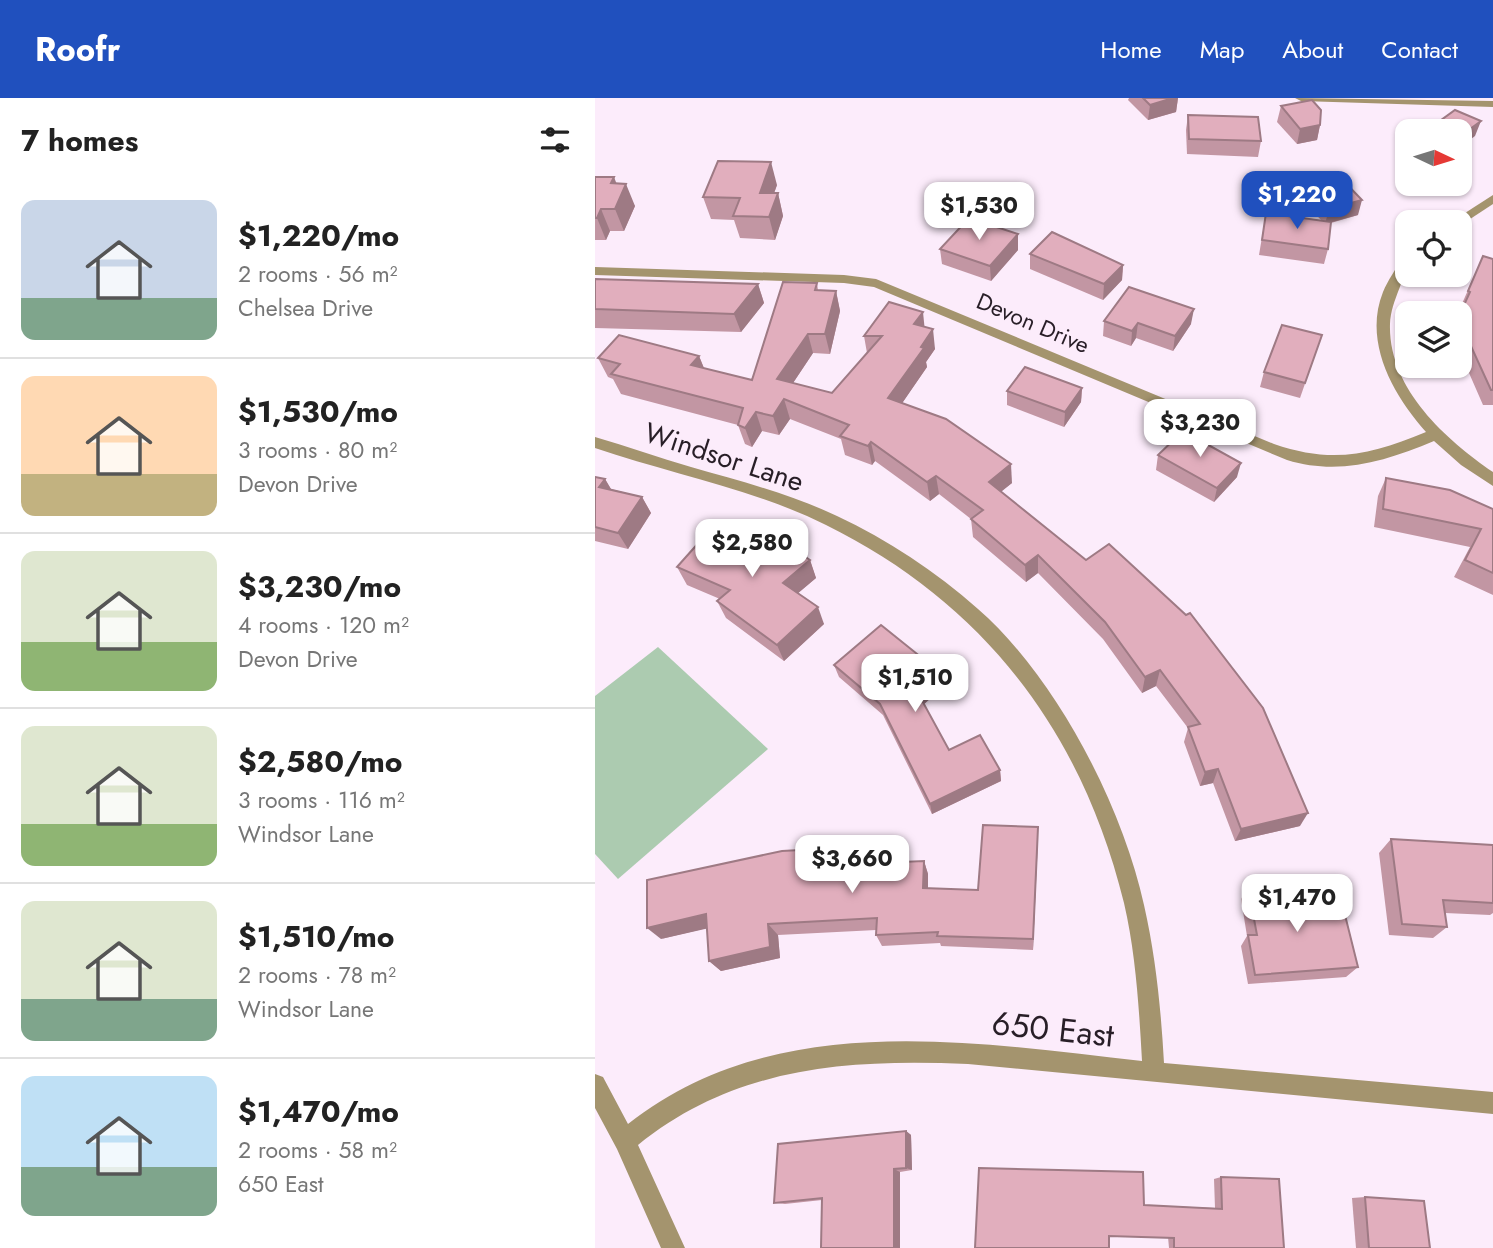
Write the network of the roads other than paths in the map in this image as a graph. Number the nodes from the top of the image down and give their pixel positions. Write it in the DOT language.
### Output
graph roads {
  1 [pos="1301,98"];
  2 [pos="1493,104"];
  3 [pos="1493,199"];
  4 [pos="1472,212"];
  5 [pos="595,271"];
  6 [pos="1395,278"];
  7 [pos="1437,433"];
  8 [pos="595,442"];
  9 [pos="1493,480"];
  10 [pos="1154,1073"];
  11 [pos="595,1085"];
  12 [pos="1493,1103"];
  13 [pos="625,1141"];
  14 [pos="673,1248"];
  1 -- 2 [label="street"];
  3 -- 4 [label="street"];
  5 -- 7 [label="street, Devon Drive"];
  6 -- 7 [label="street"];
  7 -- 9 [label="street"];
  8 -- 10 [label="street, Windsor Lane"];
  10 -- 12 [label="street, 650 East"];
  10 -- 13 [label="street, 650 East"];
  11 -- 13 [label="street"];
  13 -- 14 [label="street"];
}
